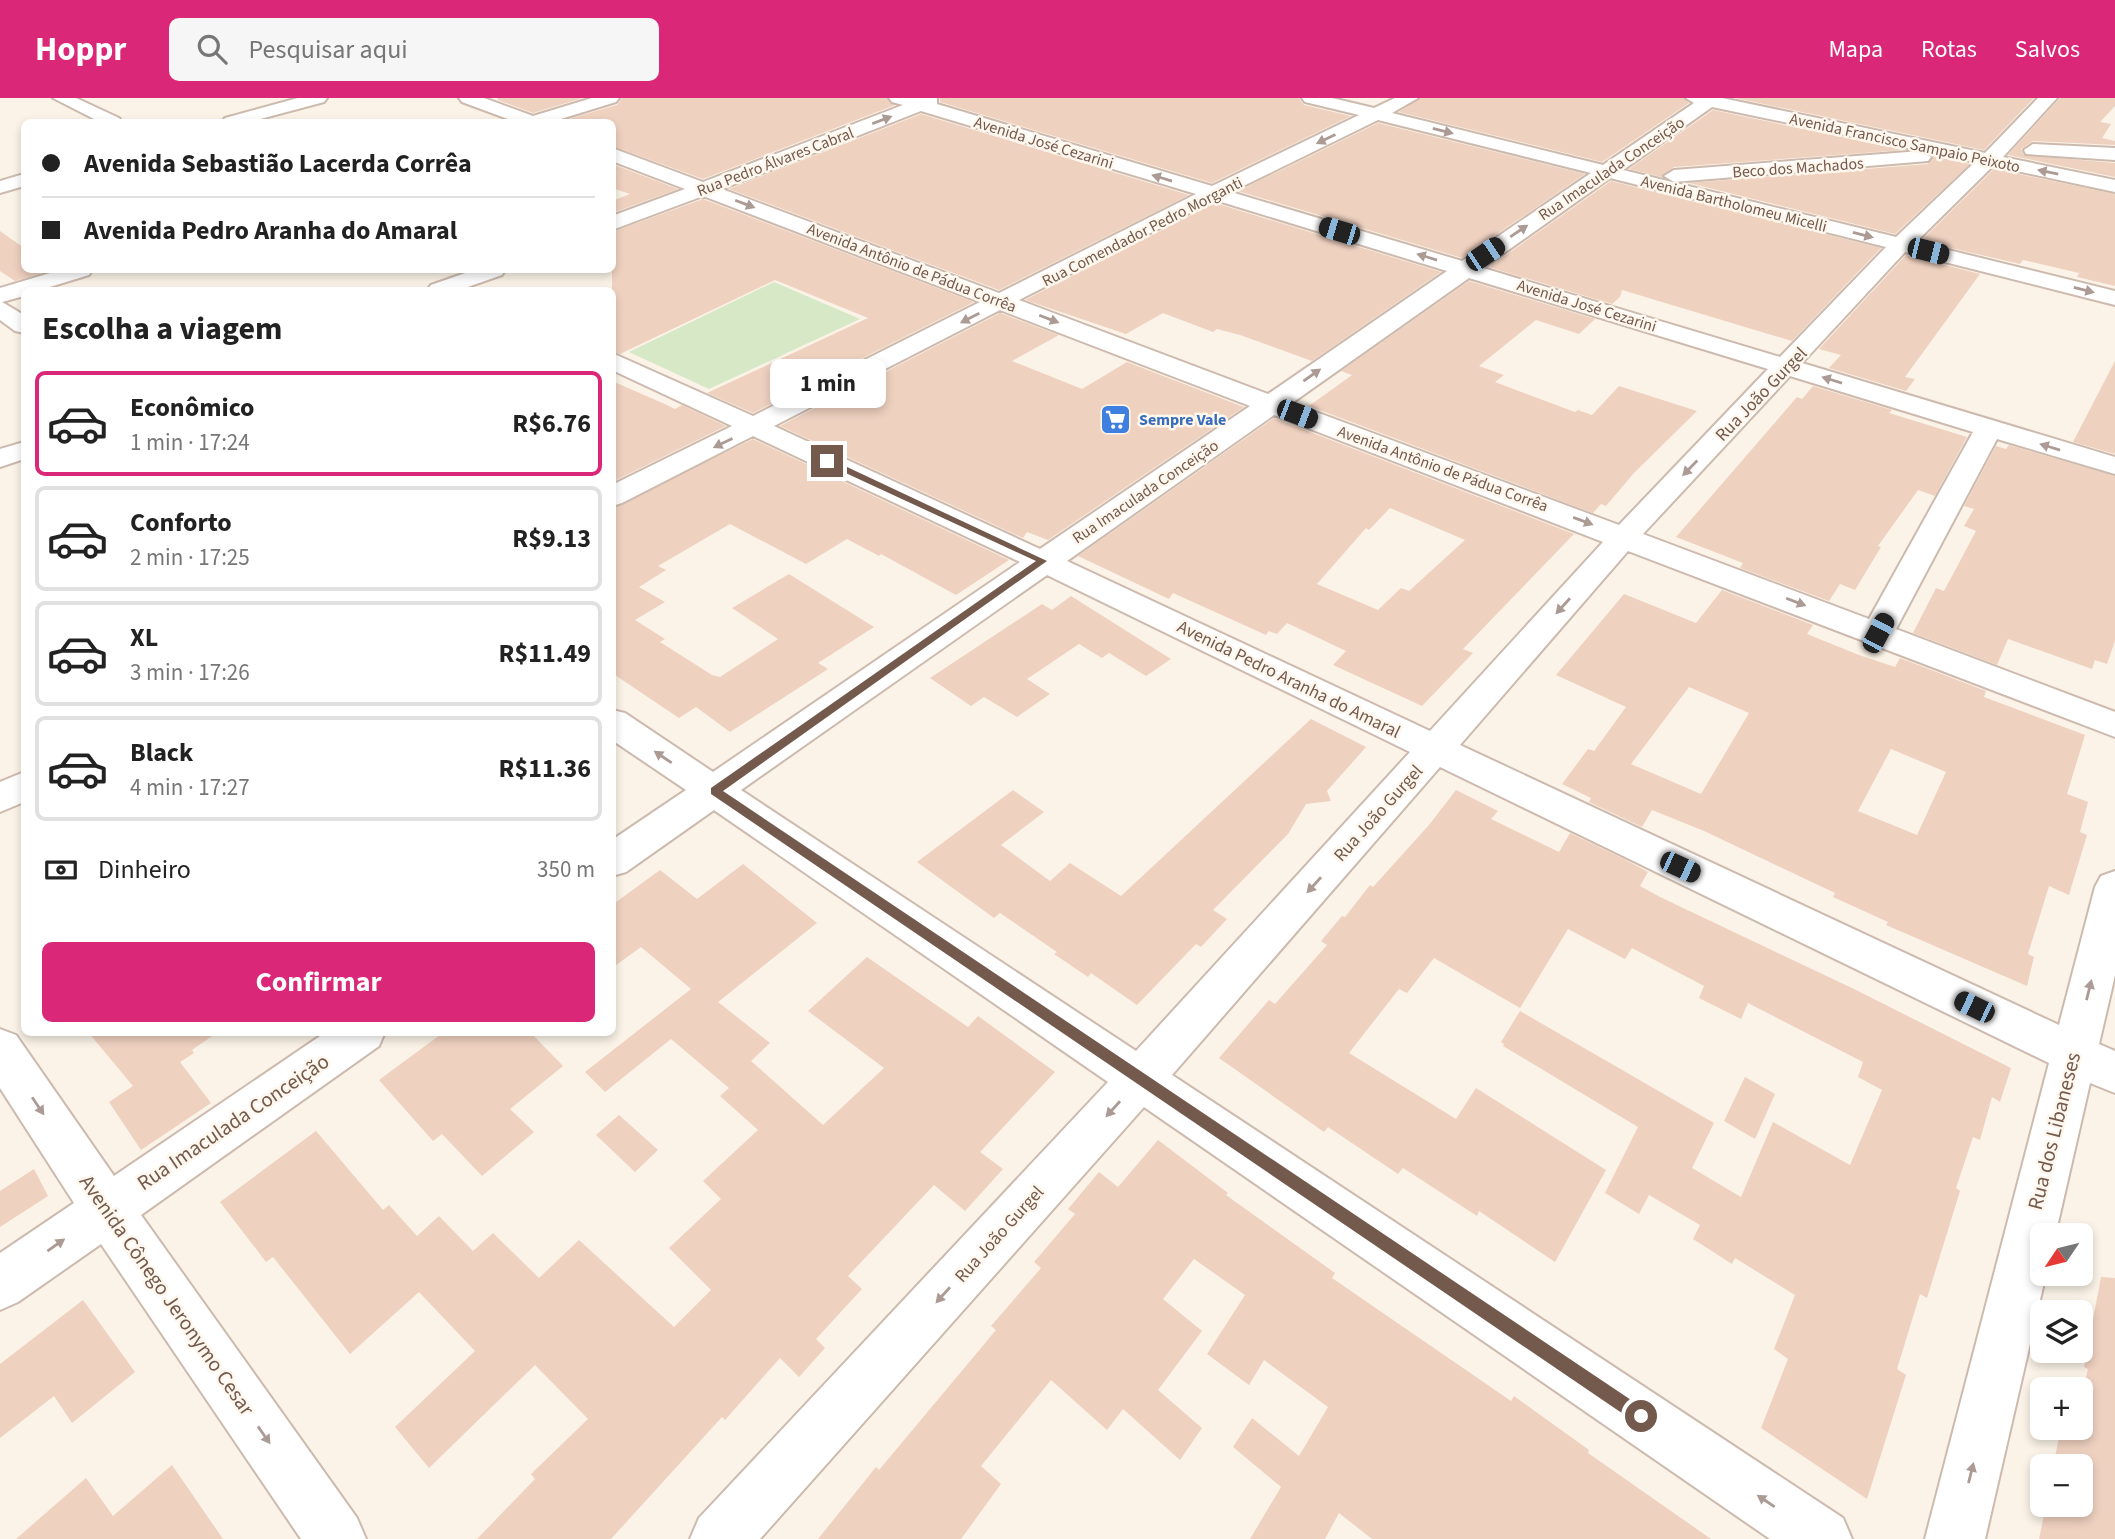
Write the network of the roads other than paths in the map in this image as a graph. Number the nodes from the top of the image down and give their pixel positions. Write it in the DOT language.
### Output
graph roads {
  1 [pos="62,98"];
  2 [pos="318,98"];
  3 [pos="468,98"];
  4 [pos="610,98"];
  5 [pos="898,98"];
  6 [pos="1311,98"];
  7 [pos="1409,98"];
  8 [pos="2048,98"];
  9 [pos="1706,99"];
  10 [pos="929,101"];
  11 [pos="1377,114"];
  12 [pos="107,119"];
  13 [pos="242,119"];
  14 [pos="524,119"];
  15 [pos="542,119"];
  16 [pos="1958,153"];
  17 [pos="1994,154"];
  18 [pos="2115,154"];
  19 [pos="616,156"];
  20 [pos="1606,172"];
  21 [pos="1637,179"];
  22 [pos="21,181"];
  23 [pos="2115,186"];
  24 [pos="0,187"];
  25 [pos="705,189"];
  26 [pos="1214,194"];
  27 [pos="616,222"];
  28 [pos="1901,244"];
  29 [pos="1464,268"];
  30 [pos="72,273"];
  31 [pos="485,273"];
  32 [pos="447,285"];
  33 [pos="28,287"];
  34 [pos="21,289"];
  35 [pos="0,296"];
  36 [pos="2115,298"];
  37 [pos="1003,302"];
  38 [pos="0,309"];
  39 [pos="21,324"];
  40 [pos="616,362"];
  41 [pos="1788,366"];
  42 [pos="1271,404"];
  43 [pos="755,427"];
  44 [pos="1989,428"];
  45 [pos="21,451"];
  46 [pos="0,459"];
  47 [pos="2115,467"];
  48 [pos="616,495"];
  49 [pos="1625,537"];
  50 [pos="1042,561"];
  51 [pos="1878,633"];
  52 [pos="616,725"];
  53 [pos="2115,725"];
  54 [pos="1435,750"];
  55 [pos="21,788"];
  56 [pos="715,791"];
  57 [pos="0,798"];
  58 [pos="616,858"];
  59 [pos="2115,887"];
  60 [pos="357,1036"];
  61 [pos="0,1049"];
  62 [pos="2094,1063"];
  63 [pos="1141,1078"];
  64 [pos="107,1209"];
  65 [pos="0,1284"];
  66 [pos="336,1539"];
  67 [pos="720,1539"];
  68 [pos="1822,1539"];
  69 [pos="1955,1539"];
  1 -- 12 [label="street"];
  2 -- 13 [label="street"];
  3 -- 14 [label="street"];
  4 -- 15 [label="street"];
  5 -- 10 [label="street, Avenida José Cezarini"];
  6 -- 11 [label="street, Avenida Bartholomeu Micelli"];
  7 -- 11 [label="street, Rua Comendador Pedro Morganti"];
  8 -- 17 [label="street, Rua João Gurgel"];
  9 -- 16 [label="street, Avenida Francisco Sampaio Peixoto"];
  9 -- 20 [label="street, Rua Imaculada Conceição"];
  25 -- 10 [label="street, Rua Pedro Álvares Cabral, one-way"];
  26 -- 10 [label="street, Avenida José Cezarini, one-way"];
  11 -- 20 [label="street, Avenida Bartholomeu Micelli, one-way"];
  11 -- 26 [label="street, Rua Comendador Pedro Morganti, one-way"];
  16 -- 17 [label="street, Avenida Francisco Sampaio Peixoto"];
  16 -- 21 [label="street, Beco dos Machados"];
  17 -- 18 [label="street"];
  23 -- 17 [label="street, Avenida Francisco Sampaio Peixoto, one-way"];
  17 -- 28 [label="street, Rua João Gurgel"];
  19 -- 25 [label="street, Avenida Antônio de Pádua Corrêa"];
  20 -- 21 [label="street, Avenida Bartholomeu Micelli"];
  29 -- 20 [label="street, Rua Imaculada Conceição, one-way"];
  21 -- 28 [label="street, Avenida Bartholomeu Micelli, one-way"];
  22 -- 24 [label="street"];
  25 -- 27 [label="street, Rua Pedro Álvares Cabral"];
  25 -- 37 [label="street, Avenida Antônio de Pádua Corrêa, one-way"];
  29 -- 26 [label="street, Avenida José Cezarini, one-way"];
  26 -- 37 [label="street, Rua Comendador Pedro Morganti"];
  28 -- 36 [label="street, Avenida Bartholomeu Micelli, one-way"];
  28 -- 41 [label="street, Rua João Gurgel"];
  29 -- 41 [label="street, Avenida José Cezarini"];
  42 -- 29 [label="street, Rua Imaculada Conceição, one-way"];
  30 -- 33 [label="street"];
  31 -- 32 [label="street"];
  34 -- 35 [label="street"];
  37 -- 42 [label="street, Avenida Antônio de Pádua Corrêa, one-way"];
  37 -- 43 [label="street, Rua Comendador Pedro Morganti, one-way"];
  38 -- 39 [label="street"];
  40 -- 43 [label="street, Avenida Pedro Aranha do Amaral"];
  44 -- 41 [label="street, Avenida José Cezarini, one-way"];
  41 -- 49 [label="street, Rua João Gurgel, one-way"];
  42 -- 49 [label="street, Avenida Antônio de Pádua Corrêa, one-way"];
  42 -- 50 [label="street, Rua Imaculada Conceição"];
  43 -- 48 [label="street, Rua Comendador Pedro Morganti, one-way"];
  43 -- 50 [label="street, Avenida Pedro Aranha do Amaral"];
  47 -- 44 [label="street, Avenida José Cezarini, one-way"];
  44 -- 51 [label="street"];
  45 -- 46 [label="street"];
  49 -- 51 [label="street, Avenida Antônio de Pádua Corrêa, one-way"];
  49 -- 54 [label="street, Rua João Gurgel, one-way"];
  50 -- 54 [label="street, Avenida Pedro Aranha do Amaral"];
  50 -- 56 [label="street, Rua Imaculada Conceição"];
  51 -- 53 [label="street, Avenida Antônio de Pádua Corrêa"];
  56 -- 52 [label="street, one-way"];
  54 -- 62 [label="street, Avenida Pedro Aranha do Amaral"];
  54 -- 63 [label="street, Rua João Gurgel, one-way"];
  55 -- 57 [label="street"];
  56 -- 58 [label="street, Rua Imaculada Conceição"];
  56 -- 63 [label="street"];
  62 -- 59 [label="street, Rua dos Libaneses, one-way"];
  60 -- 64 [label="street, Rua Imaculada Conceição"];
  61 -- 64 [label="street, Avenida Cônego Jeronymo Cesar, one-way"];
  69 -- 62 [label="street, Rua dos Libaneses, one-way"];
  63 -- 67 [label="street, Rua João Gurgel, one-way"];
  68 -- 63 [label="street, one-way"];
  65 -- 64 [label="street, Rua Imaculada Conceição, one-way"];
  64 -- 66 [label="street, Avenida Cônego Jeronymo Cesar, one-way"];
}
